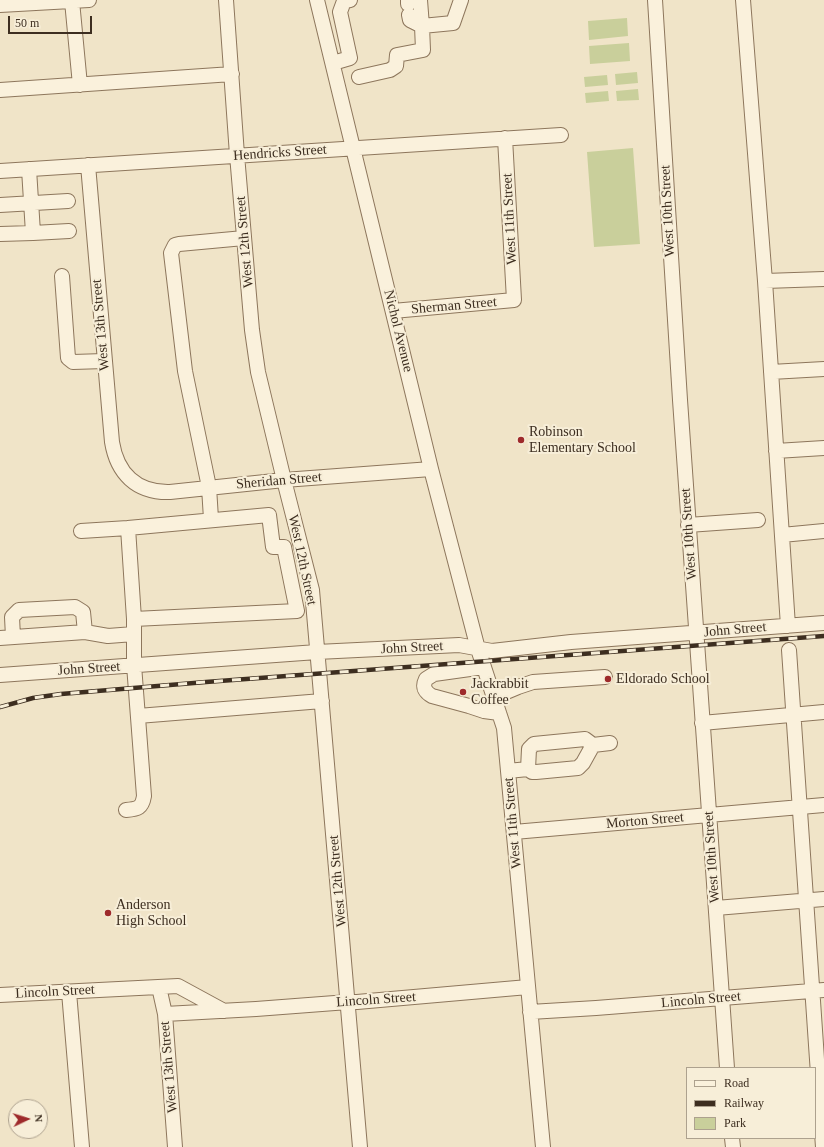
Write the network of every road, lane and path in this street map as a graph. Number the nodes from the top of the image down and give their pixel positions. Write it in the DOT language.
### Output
graph roads {
  1 [pos="80,0"];
  2 [pos="226,0"];
  3 [pos="317,0"];
  4 [pos="350,0"];
  5 [pos="461,0"];
  6 [pos="655,0"];
  7 [pos="743,0"];
  8 [pos="0,5"];
  9 [pos="411,5"];
  10 [pos="422,26"];
  11 [pos="344,32"];
  12 [pos="326,38"];
  13 [pos="333,63"];
  14 [pos="232,74"];
  15 [pos="359,77"];
  16 [pos="80,85"];
  17 [pos="0,90"];
  18 [pos="561,135"];
  19 [pos="505,138"];
  20 [pos="354,148"];
  21 [pos="237,156"];
  22 [pos="88,165"];
  23 [pos="29,169"];
  24 [pos="0,171"];
  25 [pos="68,201"];
  26 [pos="31,203"];
  27 [pos="0,205"];
  28 [pos="69,231"];
  29 [pos="33,233"];
  30 [pos="0,234"];
  31 [pos="244,238"];
  32 [pos="62,276"];
  33 [pos="824,279"];
  34 [pos="765,282"];
  35 [pos="514,300"];
  36 [pos="393,311"];
  37 [pos="104,361"];
  38 [pos="824,368"];
  39 [pos="771,372"];
  40 [pos="824,448"];
  41 [pos="776,451"];
  42 [pos="431,469"];
  43 [pos="130,479"];
  44 [pos="284,480"];
  45 [pos="210,487"];
  46 [pos="211,519"];
  47 [pos="758,520"];
  48 [pos="688,525"];
  49 [pos="128,528"];
  50 [pos="81,531"];
  51 [pos="824,532"];
  52 [pos="782,535"];
  53 [pos="134,620"];
  54 [pos="824,623"];
  55 [pos="788,626"];
  56 [pos="85,632"];
  57 [pos="696,633"];
  58 [pos="134,634"];
  59 [pos="7,637"];
  60 [pos="789,650"];
  61 [pos="317,652"];
  62 [pos="481,659"];
  63 [pos="134,666"];
  64 [pos="0,675"];
  65 [pos="605,677"];
  66 [pos="494,697"];
  67 [pos="322,701"];
  68 [pos="824,712"];
  69 [pos="499,713"];
  70 [pos="793,715"];
  71 [pos="138,716"];
  72 [pos="702,722"];
  73 [pos="610,743"];
  74 [pos="593,745"];
  75 [pos="528,769"];
  76 [pos="508,771"];
  77 [pos="824,805"];
  78 [pos="800,807"];
  79 [pos="126,810"];
  80 [pos="709,815"];
  81 [pos="514,832"];
  82 [pos="824,899"];
  83 [pos="806,901"];
  84 [pos="716,908"];
  85 [pos="159,987"];
  86 [pos="528,987"];
  87 [pos="818,990"];
  88 [pos="69,992"];
  89 [pos="0,995"];
  90 [pos="722,998"];
  91 [pos="348,1002"];
  92 [pos="225,1011"];
  93 [pos="530,1012"];
  94 [pos="165,1014"];
  95 [pos="727,1067"];
  96 [pos="819,1081"];
  97 [pos="818,1123"];
  98 [pos="82,1147"];
  99 [pos="175,1147"];
  100 [pos="360,1147"];
  101 [pos="543,1147"];
  102 [pos="823,1147"];
  1 -- 8 [label="street"];
  1 -- 16 [label="street"];
  2 -- 14 [label="street, West 12th Street"];
  3 -- 12 [label="street, Nichol Avenue"];
  4 -- 11 [label="street"];
  5 -- 10 [label="street"];
  6 -- 48 [label="street, West 10th Street"];
  7 -- 34 [label="street"];
  9 -- 10 [label="street"];
  10 -- 15 [label="street"];
  11 -- 12 [label="street"];
  11 -- 13 [label="street"];
  12 -- 13 [label="street, Nichol Avenue"];
  13 -- 20 [label="street, Nichol Avenue"];
  14 -- 16 [label="street"];
  14 -- 21 [label="street, West 12th Street"];
  16 -- 17 [label="street"];
  18 -- 19 [label="street, Hendricks Street"];
  19 -- 20 [label="street, Hendricks Street"];
  19 -- 35 [label="street, West 11th Street"];
  20 -- 21 [label="street, Hendricks Street"];
  20 -- 36 [label="street, Nichol Avenue"];
  21 -- 22 [label="street, Hendricks Street"];
  21 -- 31 [label="street, West 12th Street"];
  22 -- 23 [label="street, Hendricks Street"];
  22 -- 37 [label="street, West 13th Street"];
  23 -- 24 [label="street, Hendricks Street"];
  23 -- 26 [label="street"];
  25 -- 26 [label="street"];
  26 -- 27 [label="street"];
  26 -- 29 [label="street"];
  28 -- 29 [label="street"];
  29 -- 30 [label="street"];
  31 -- 44 [label="street, West 12th Street"];
  31 -- 45 [label="street"];
  32 -- 37 [label="street"];
  33 -- 34 [label="street"];
  34 -- 39 [label="street"];
  35 -- 36 [label="street, Sherman Street"];
  36 -- 42 [label="street, Nichol Avenue"];
  37 -- 43 [label="street, West 13th Street"];
  38 -- 39 [label="street"];
  39 -- 41 [label="street"];
  40 -- 41 [label="street"];
  41 -- 52 [label="street"];
  42 -- 44 [label="street, Sheridan Street"];
  42 -- 62 [label="street, Nichol Avenue"];
  43 -- 45 [label="street, Sheridan Street"];
  44 -- 45 [label="street, Sheridan Street"];
  44 -- 61 [label="street, West 12th Street"];
  45 -- 46 [label="street"];
  46 -- 49 [label="street"];
  46 -- 53 [label="street"];
  47 -- 48 [label="street"];
  48 -- 57 [label="street, West 10th Street"];
  49 -- 50 [label="street"];
  49 -- 53 [label="street"];
  51 -- 52 [label="street"];
  52 -- 55 [label="street"];
  53 -- 58 [label="street"];
  54 -- 55 [label="street, John Street"];
  55 -- 57 [label="street, John Street"];
  56 -- 58 [label="street"];
  56 -- 59 [label="street"];
  56 -- 59 [label="street"];
  57 -- 62 [label="street, John Street"];
  57 -- 72 [label="street, West 10th Street"];
  58 -- 63 [label="street"];
  60 -- 70 [label="street"];
  61 -- 62 [label="street, John Street"];
  61 -- 63 [label="street, John Street"];
  61 -- 67 [label="street, West 12th Street"];
  62 -- 66 [label="street, West 11th Street"];
  62 -- 69 [label="street"];
  63 -- 64 [label="street, John Street"];
  63 -- 71 [label="street"];
  65 -- 66 [label="street"];
  66 -- 69 [label="street, West 11th Street"];
  67 -- 71 [label="street"];
  67 -- 91 [label="street, West 12th Street"];
  68 -- 70 [label="street"];
  69 -- 76 [label="street, West 11th Street"];
  70 -- 72 [label="street"];
  70 -- 78 [label="street"];
  71 -- 79 [label="street"];
  72 -- 80 [label="street, West 10th Street"];
  73 -- 74 [label="street"];
  74 -- 75 [label="street"];
  74 -- 75 [label="street"];
  75 -- 76 [label="street"];
  76 -- 81 [label="street, West 11th Street"];
  77 -- 78 [label="street, Morton Street"];
  78 -- 80 [label="street, Morton Street"];
  78 -- 83 [label="street"];
  80 -- 81 [label="street, Morton Street"];
  80 -- 84 [label="street, West 10th Street"];
  81 -- 86 [label="street, West 11th Street"];
  82 -- 83 [label="street"];
  83 -- 84 [label="street"];
  83 -- 87 [label="street"];
  84 -- 90 [label="street, West 10th Street"];
  85 -- 88 [label="street, Lincoln Street"];
  85 -- 92 [label="street, Lincoln Street"];
  85 -- 94 [label="street, West 13th Street"];
  86 -- 91 [label="street, Lincoln Street"];
  86 -- 93 [label="street, West 11th Street"];
  87 -- 90 [label="street, Lincoln Street"];
  87 -- 96 [label="street"];
  88 -- 89 [label="street, Lincoln Street"];
  88 -- 98 [label="street"];
  90 -- 93 [label="street, Lincoln Street"];
  90 -- 95 [label="street, West 10th Street"];
  91 -- 92 [label="street, Lincoln Street"];
  91 -- 100 [label="street, West 12th Street"];
  92 -- 94 [label="street, Lincoln Street"];
  93 -- 101 [label="street"];
  94 -- 99 [label="street, West 13th Street"];
  96 -- 97 [label="street"];
  97 -- 102 [label="street"];
}
